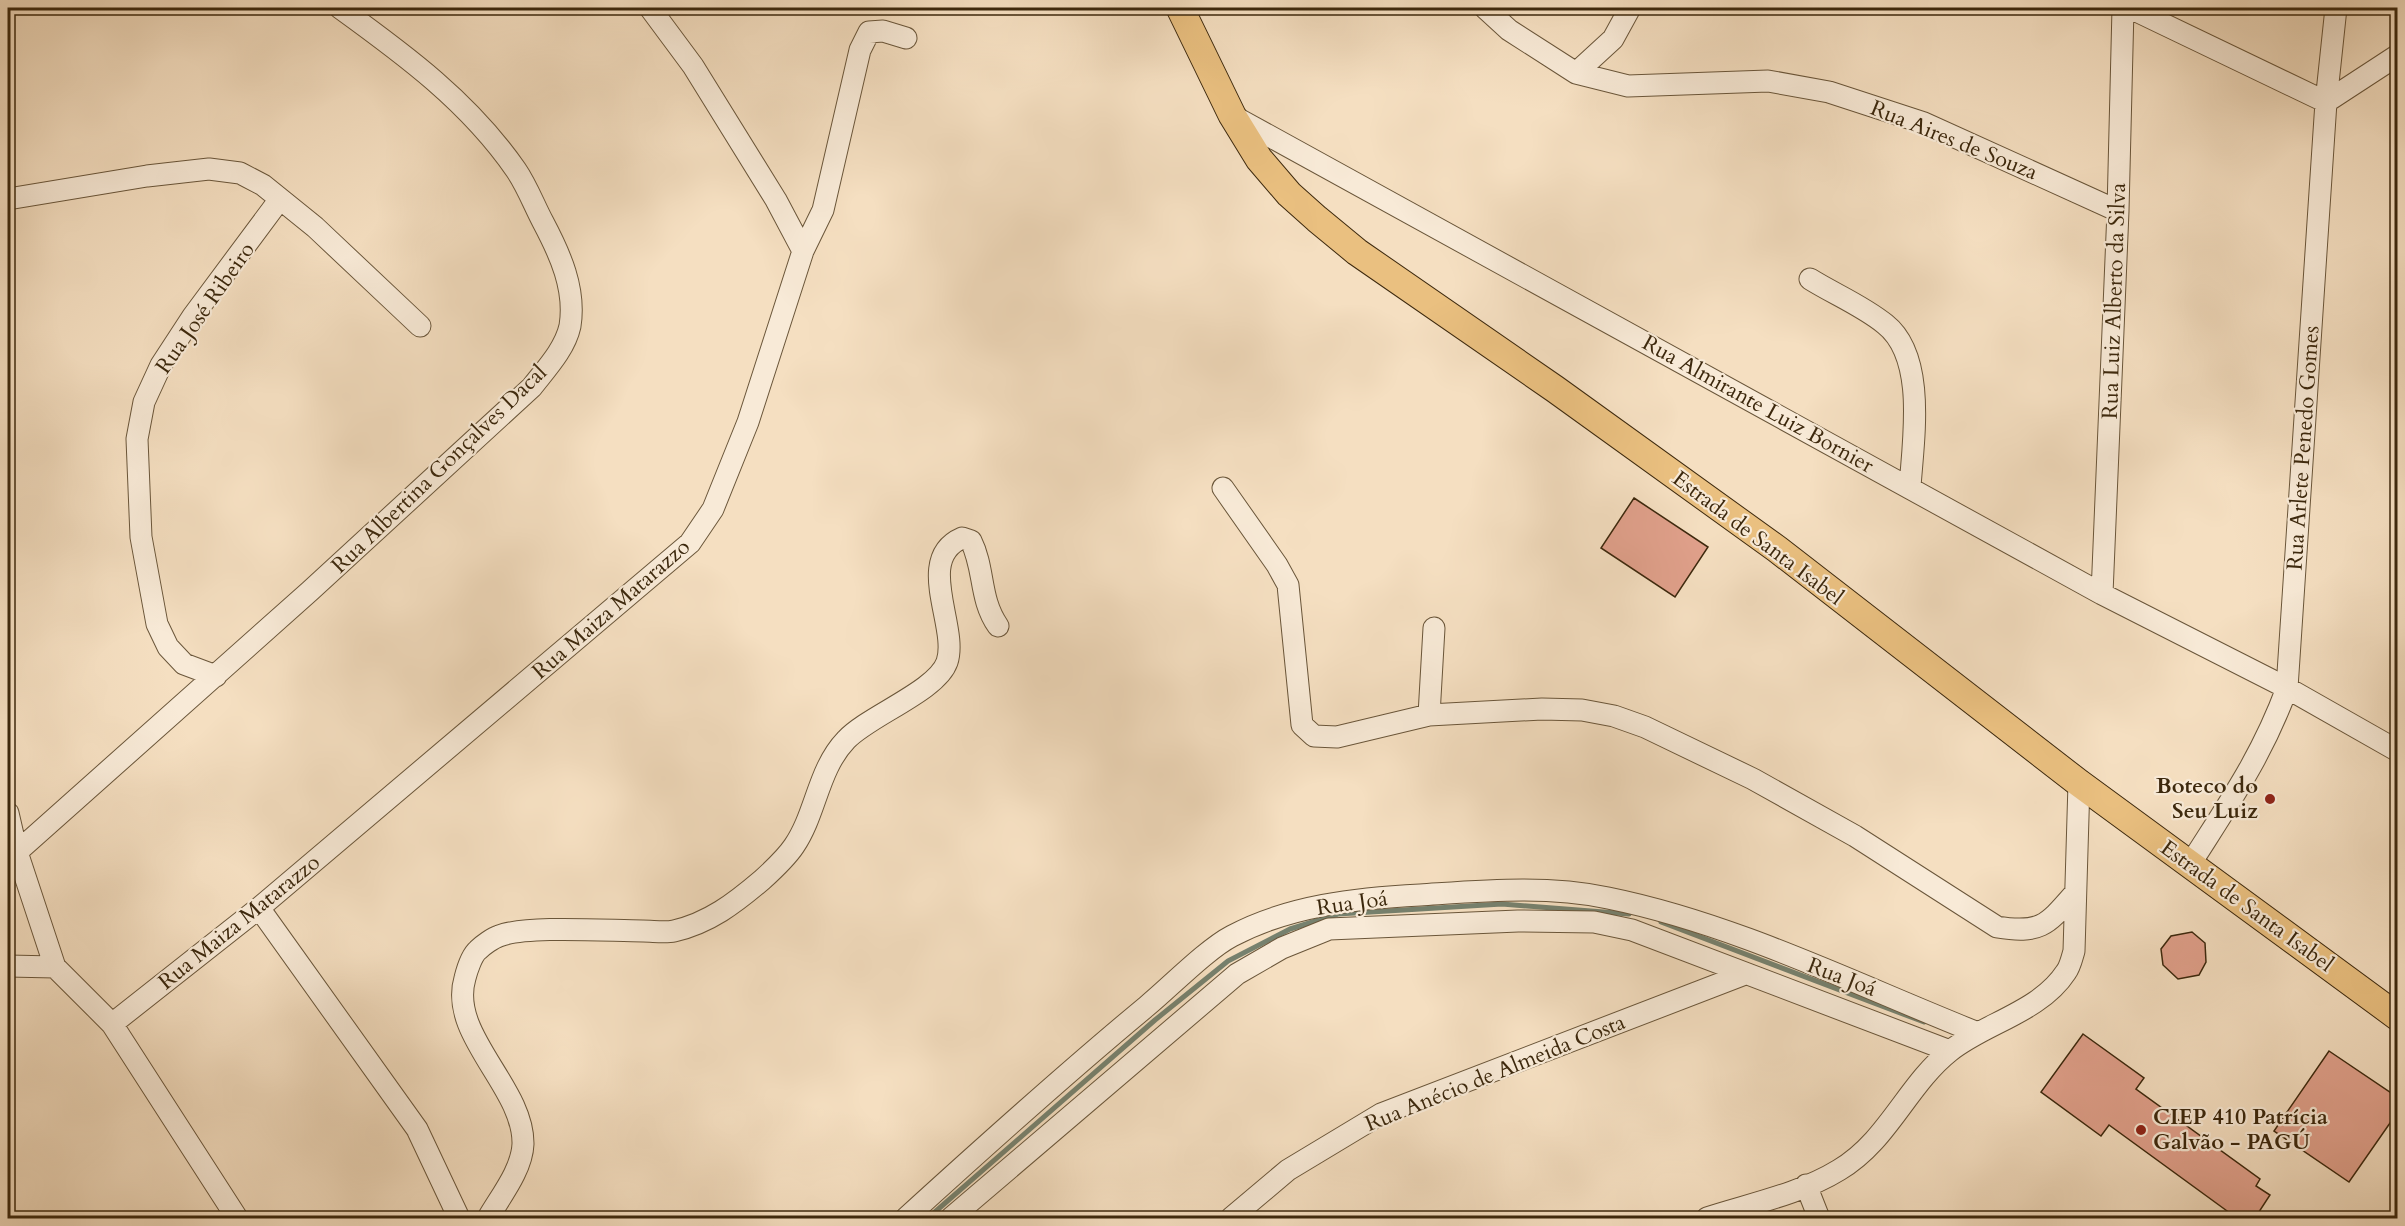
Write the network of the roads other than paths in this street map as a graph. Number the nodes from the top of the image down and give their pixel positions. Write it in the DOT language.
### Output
graph roads {
  1 [pos="340,8"];
  2 [pos="651,8"];
  3 [pos="1180,8"];
  4 [pos="1485,8"];
  5 [pos="1630,8"];
  6 [pos="2123,8"];
  7 [pos="2130,8"];
  8 [pos="2336,8"];
  9 [pos="906,38"];
  10 [pos="2397,55"];
  11 [pos="1576,73"];
  12 [pos="2326,102"];
  13 [pos="1232,116"];
  14 [pos="8,199"];
  15 [pos="280,199"];
  16 [pos="2118,211"];
  17 [pos="803,251"];
  18 [pos="1810,279"];
  19 [pos="420,326"];
  20 [pos="1910,487"];
  21 [pos="1223,488"];
  22 [pos="2102,594"];
  23 [pos="998,626"];
  24 [pos="1434,628"];
  25 [pos="216,676"];
  26 [pos="2287,688"];
  27 [pos="1429,715"];
  28 [pos="2397,751"];
  29 [pos="2079,783"];
  30 [pos="8,813"];
  31 [pos="17,852"];
  32 [pos="2191,863"];
  33 [pos="2075,894"];
  34 [pos="259,908"];
  35 [pos="8,966"];
  36 [pos="55,968"];
  37 [pos="1745,974"];
  38 [pos="1884,1009"];
  39 [pos="2397,1017"];
  40 [pos="112,1024"];
  41 [pos="1978,1033"];
  42 [pos="1950,1051"];
  43 [pos="1806,1185"];
  44 [pos="237,1218"];
  45 [pos="459,1218"];
  46 [pos="488,1218"];
  47 [pos="906,1218"];
  48 [pos="951,1218"];
  49 [pos="1231,1218"];
  50 [pos="1707,1218"];
  51 [pos="1819,1218"];
  1 -- 25 [label="street, Rua Albertina Gonçalves Dacal"];
  2 -- 17 [label="street"];
  3 -- 13 [label="main road, Estrada de Santa Isabel"];
  4 -- 11 [label="street, Rua Aires de Souza"];
  5 -- 11 [label="street"];
  6 -- 16 [label="street, Rua Luiz Alberto da Silva"];
  7 -- 12 [label="street"];
  8 -- 12 [label="street, Rua Arlete Penedo Gomes"];
  9 -- 17 [label="street, Rua Maiza Matarazzo"];
  10 -- 12 [label="street"];
  11 -- 16 [label="street, Rua Aires de Souza"];
  12 -- 26 [label="street, Rua Arlete Penedo Gomes"];
  13 -- 20 [label="street, Rua Almirante Luiz Bornier"];
  13 -- 29 [label="main road, Estrada de Santa Isabel"];
  14 -- 15 [label="street"];
  15 -- 19 [label="street"];
  15 -- 25 [label="street, Rua José Ribeiro"];
  16 -- 22 [label="street, Rua Luiz Alberto da Silva"];
  17 -- 34 [label="street, Rua Maiza Matarazzo"];
  18 -- 20 [label="street"];
  20 -- 22 [label="street, Rua Almirante Luiz Bornier"];
  21 -- 27 [label="street"];
  22 -- 26 [label="street, Rua Almirante Luiz Bornier"];
  23 -- 46 [label="street"];
  24 -- 27 [label="street"];
  25 -- 31 [label="street, Rua Albertina Gonçalves Dacal"];
  26 -- 28 [label="street, Rua Almirante Luiz Bornier"];
  26 -- 32 [label="street, Rua Arlete Penedo Gomes"];
  27 -- 33 [label="street"];
  29 -- 32 [label="main road, Estrada de Santa Isabel"];
  29 -- 33 [label="street"];
  30 -- 31 [label="street"];
  31 -- 36 [label="street"];
  32 -- 39 [label="main road, Estrada de Santa Isabel"];
  33 -- 41 [label="street"];
  34 -- 40 [label="street, Rua Maiza Matarazzo"];
  34 -- 45 [label="street"];
  35 -- 36 [label="street"];
  36 -- 40 [label="street"];
  37 -- 38 [label="street, Rua Joá"];
  37 -- 48 [label="street, Rua Joá"];
  37 -- 49 [label="street, Rua Anécio de Almeida Costa"];
  38 -- 41 [label="street, Rua Joá"];
  38 -- 42 [label="street, Rua Joá"];
  38 -- 47 [label="street, Rua Joá"];
  40 -- 44 [label="street"];
  41 -- 42 [label="street"];
  42 -- 43 [label="street"];
  43 -- 50 [label="street"];
  43 -- 51 [label="street"];
}
